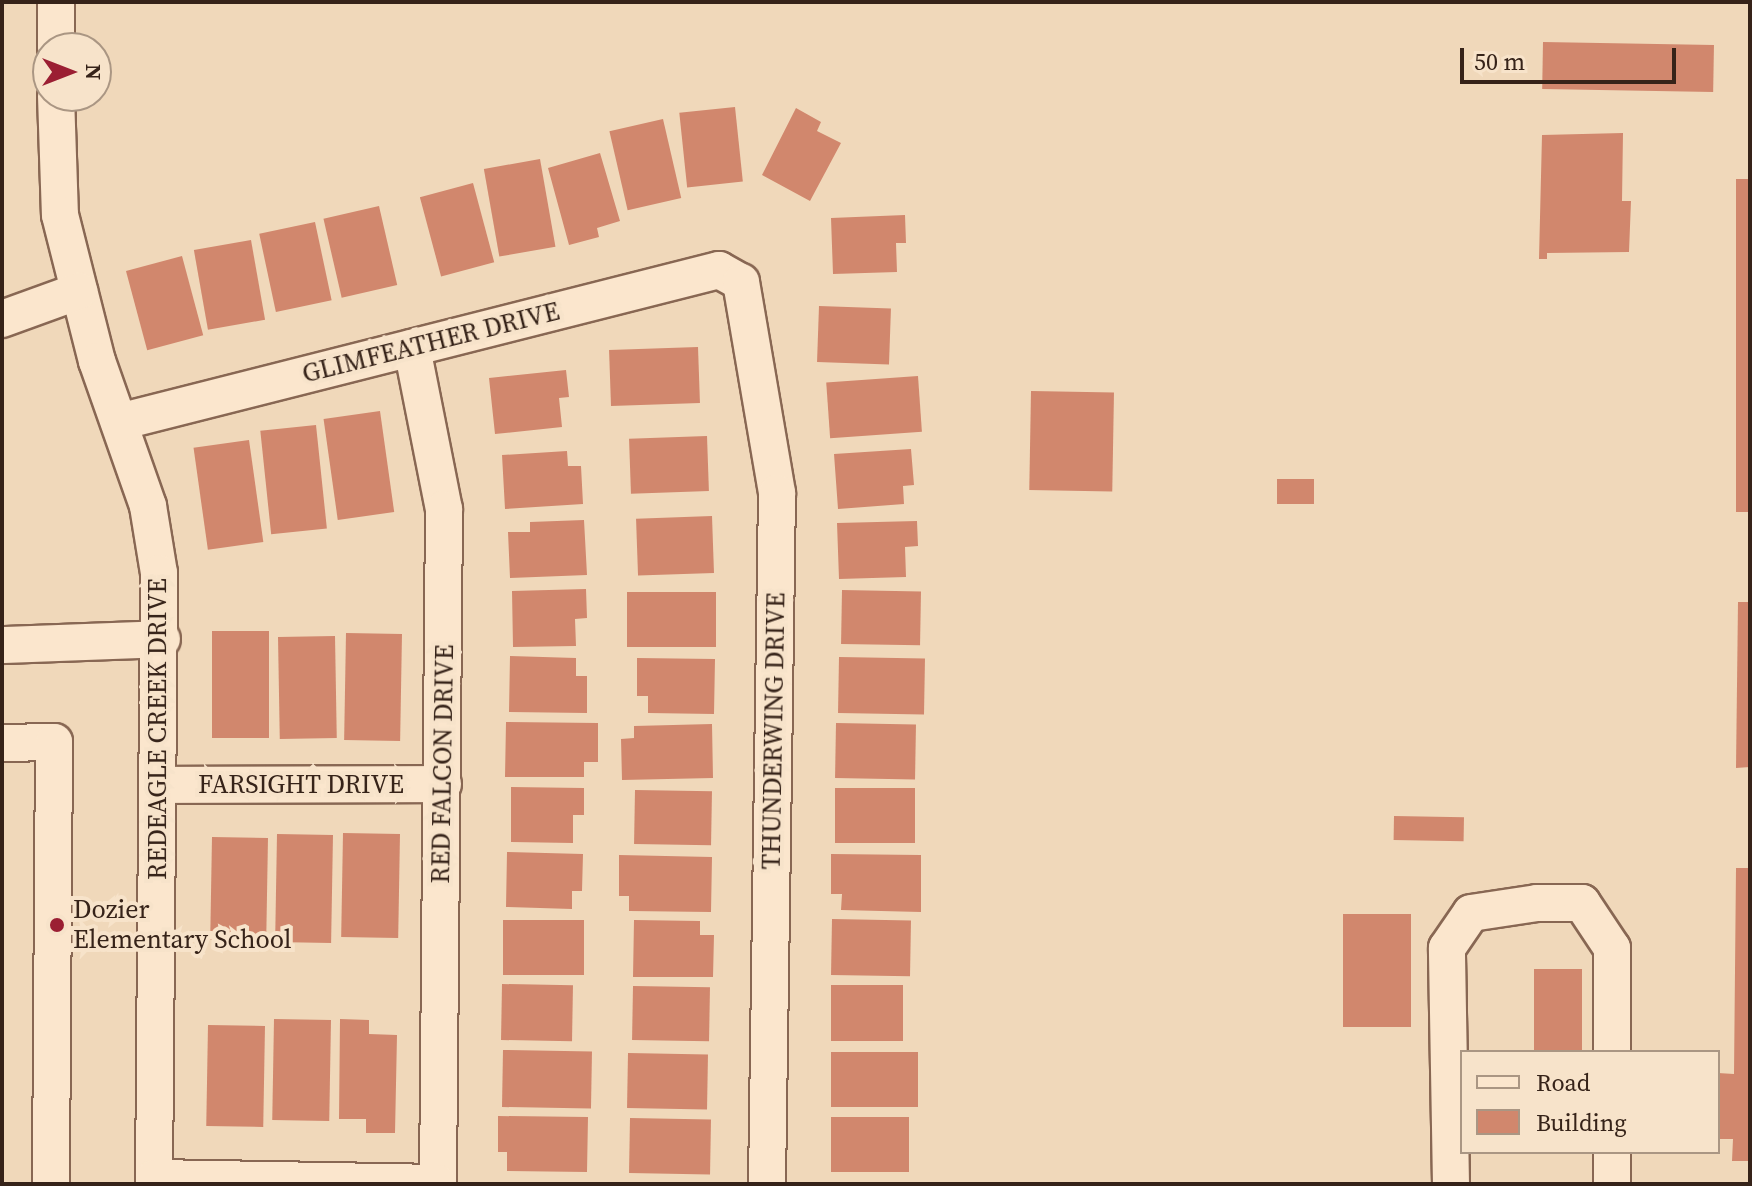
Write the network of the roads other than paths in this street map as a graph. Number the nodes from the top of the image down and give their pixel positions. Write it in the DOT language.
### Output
graph roads {
  1 [pos="56,2"];
  2 [pos="56,32"];
  3 [pos="57,112"];
  4 [pos="741,282"];
  5 [pos="79,291"];
  6 [pos="2,319"];
  7 [pos="412,348"];
  8 [pos="119,422"];
  9 [pos="162,639"];
  10 [pos="2,645"];
  11 [pos="2,743"];
  12 [pos="443,784"];
  13 [pos="160,785"];
  14 [pos="1612,1050"];
  15 [pos="1612,1154"];
  16 [pos="154,1181"];
  17 [pos="438,1183"];
  18 [pos="51,1184"];
  19 [pos="767,1184"];
  20 [pos="1451,1184"];
  21 [pos="1612,1184"];
  1 -- 2 [label="street"];
  3 -- 5 [label="street, REDEAGLE CREEK DRIVE"];
  4 -- 7 [label="street, GLIMFEATHER DRIVE"];
  4 -- 19 [label="street, THUNDERWING DRIVE"];
  5 -- 6 [label="street"];
  5 -- 8 [label="street, REDEAGLE CREEK DRIVE"];
  7 -- 8 [label="street, GLIMFEATHER DRIVE"];
  7 -- 12 [label="street, RED FALCON DRIVE"];
  8 -- 9 [label="street, REDEAGLE CREEK DRIVE"];
  9 -- 10 [label="street"];
  9 -- 13 [label="street, REDEAGLE CREEK DRIVE"];
  11 -- 18 [label="street"];
  12 -- 13 [label="street, FARSIGHT DRIVE"];
  12 -- 17 [label="street, RED FALCON DRIVE"];
  13 -- 16 [label="street, REDEAGLE CREEK DRIVE"];
  14 -- 20 [label="street"];
  15 -- 21 [label="street"];
  16 -- 17 [label="street"];
}
